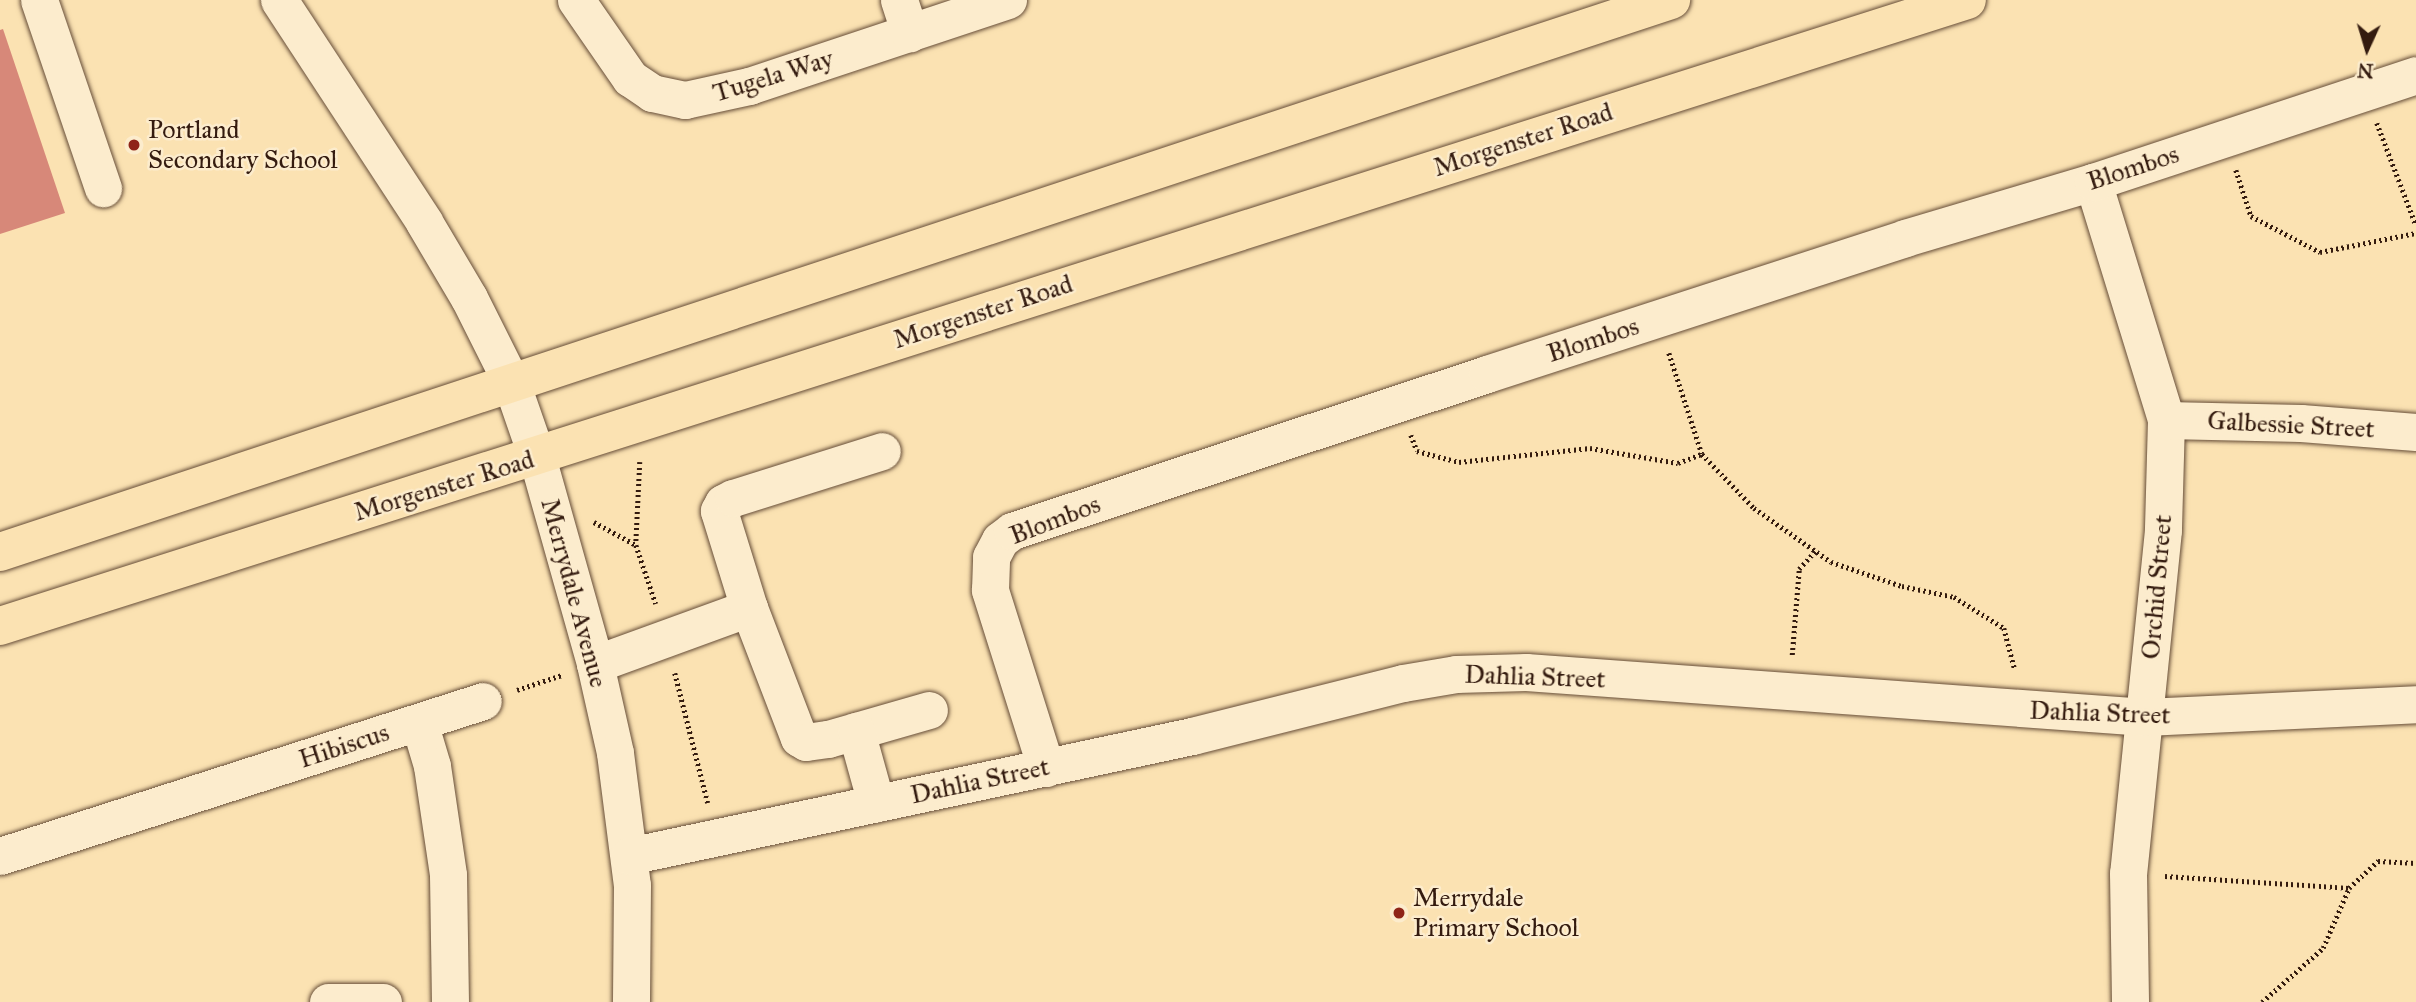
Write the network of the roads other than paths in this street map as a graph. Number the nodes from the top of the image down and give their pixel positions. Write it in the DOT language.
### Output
graph roads {
  1 [pos="39,0"];
  2 [pos="279,0"];
  3 [pos="576,0"];
  4 [pos="1008,0"];
  5 [pos="1671,0"];
  6 [pos="1967,0"];
  7 [pos="905,16"];
  8 [pos="2416,75"];
  9 [pos="2093,182"];
  10 [pos="103,188"];
  11 [pos="511,382"];
  12 [pos="2166,420"];
  13 [pos="2416,432"];
  14 [pos="882,451"];
  15 [pos="537,457"];
  16 [pos="0,552"];
  17 [pos="749,608"];
  18 [pos="0,626"];
  19 [pos="595,664"];
  20 [pos="483,701"];
  21 [pos="2416,704"];
  22 [pos="929,709"];
  23 [pos="2145,717"];
  24 [pos="419,722"];
  25 [pos="856,731"];
  26 [pos="1046,768"];
  27 [pos="876,803"];
  28 [pos="0,856"];
  29 [pos="629,856"];
  30 [pos="328,1002"];
  31 [pos="383,1002"];
  32 [pos="450,1002"];
  33 [pos="631,1002"];
  34 [pos="2130,1002"];
  1 -- 10 [label="street"];
  2 -- 11 [label="street, Merrydale Avenue"];
  3 -- 7 [label="street, Tugela Way"];
  4 -- 7 [label="street, Tugela Way"];
  5 -- 11 [label="main road"];
  6 -- 15 [label="main road, Morgenster Road"];
  8 -- 9 [label="street, Blombos"];
  9 -- 12 [label="street, Orchid Street"];
  9 -- 26 [label="street, Blombos"];
  11 -- 15 [label="street, Merrydale Avenue"];
  11 -- 16 [label="main road"];
  12 -- 13 [label="street, Galbessie Street"];
  12 -- 23 [label="street, Orchid Street"];
  14 -- 17 [label="street"];
  15 -- 18 [label="main road, Morgenster Road"];
  15 -- 19 [label="street, Merrydale Avenue"];
  17 -- 19 [label="street"];
  17 -- 25 [label="street"];
  19 -- 29 [label="street, Merrydale Avenue"];
  20 -- 24 [label="street"];
  21 -- 23 [label="street, Dahlia Street"];
  22 -- 25 [label="street"];
  23 -- 26 [label="street, Dahlia Street"];
  23 -- 34 [label="street, Orchid Street"];
  24 -- 28 [label="street, Hibiscus"];
  24 -- 32 [label="street, Hibiscus"];
  25 -- 27 [label="street"];
  26 -- 27 [label="street, Dahlia Street"];
  27 -- 29 [label="street, Dahlia Street"];
  29 -- 33 [label="street, Merrydale Avenue"];
  30 -- 31 [label="street"];
}
